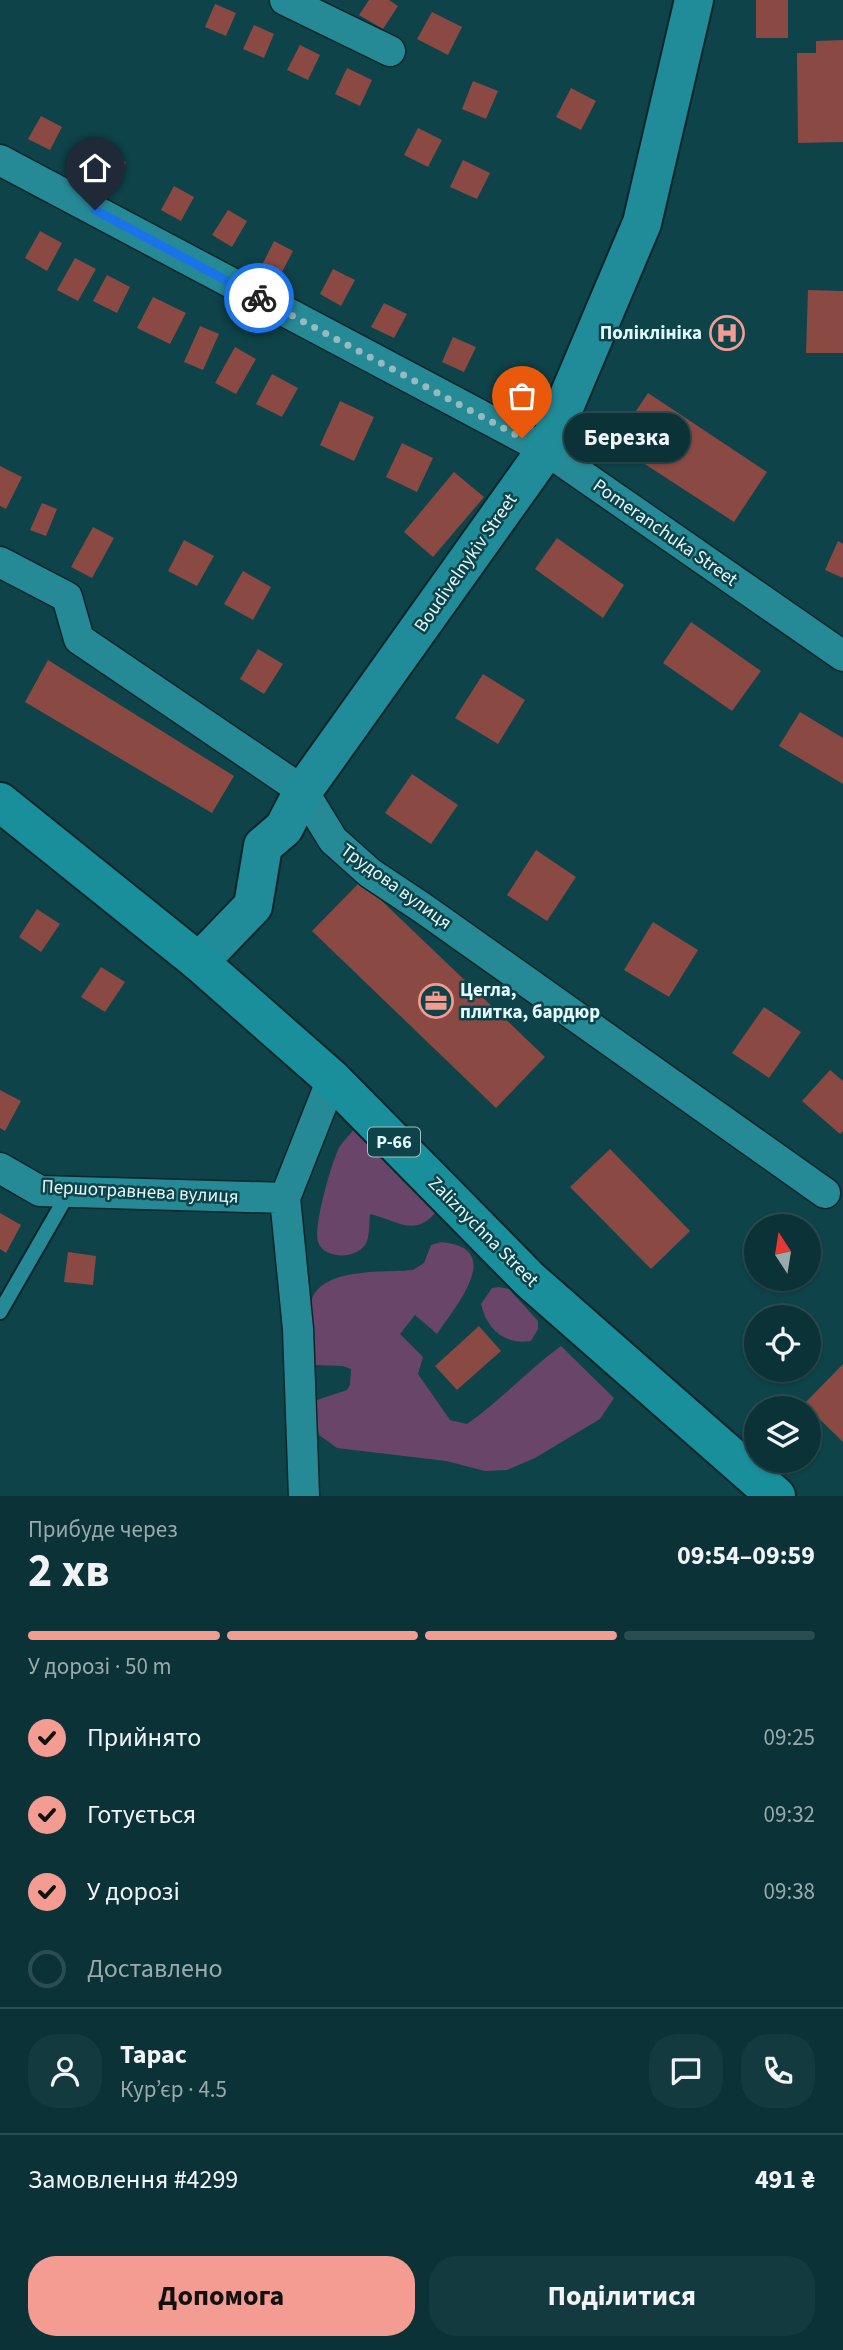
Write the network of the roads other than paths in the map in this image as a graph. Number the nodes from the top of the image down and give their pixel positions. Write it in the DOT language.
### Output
graph roads {
  1 [pos="285,0"];
  2 [pos="694,0"];
  3 [pos="390,51"];
  4 [pos="0,160"];
  5 [pos="546,450"];
  6 [pos="0,562"];
  7 [pos="843,656"];
  8 [pos="303,791"];
  9 [pos="0,802"];
  10 [pos="199,962"];
  11 [pos="332,1079"];
  12 [pos="0,1168"];
  13 [pos="69,1192"];
  14 [pos="834,1192"];
  15 [pos="285,1198"];
  16 [pos="0,1311"];
  17 [pos="304,1496"];
  18 [pos="776,1496"];
  1 -- 3 [label="street"];
  2 -- 5 [label="street, Boudivelnykiv Street"];
  4 -- 5 [label="street, Pomeranchuka Street"];
  5 -- 7 [label="street, Pomeranchuka Street"];
  5 -- 8 [label="street, Boudivelnykiv Street"];
  6 -- 8 [label="street, Трудова вулиця"];
  8 -- 10 [label="street, Boudivelnykiv Street"];
  8 -- 14 [label="street, Трудова вулиця"];
  9 -- 10 [label="main road, Zaliznychna Street / Р-66"];
  10 -- 11 [label="main road, Zaliznychna Street / Р-66"];
  11 -- 15 [label="street"];
  11 -- 18 [label="main road, Zaliznychna Street / Р-66"];
  12 -- 13 [label="street, Першотравнева вулиця"];
  13 -- 15 [label="street, Першотравнева вулиця"];
  13 -- 16 [label="lane"];
  15 -- 17 [label="street"];
}
